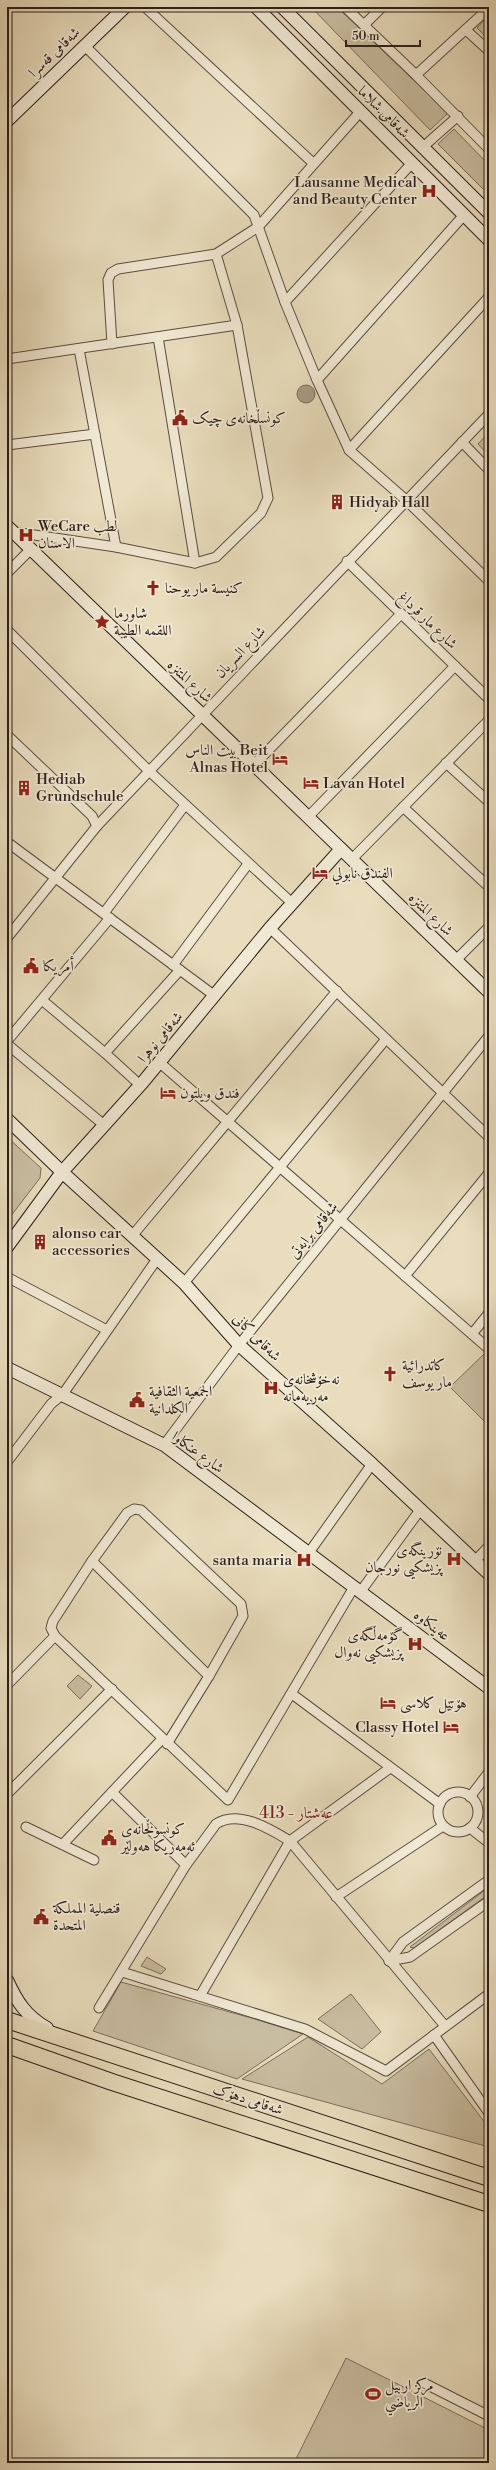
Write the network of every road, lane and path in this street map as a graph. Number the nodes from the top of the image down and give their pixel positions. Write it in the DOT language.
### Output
graph roads {
  1 [pos="125,7"];
  2 [pos="145,7"];
  3 [pos="256,7"];
  4 [pos="282,7"];
  5 [pos="345,7"];
  6 [pos="382,7"];
  7 [pos="489,8"];
  8 [pos="364,25"];
  9 [pos="466,30"];
  10 [pos="84,45"];
  11 [pos="489,51"];
  12 [pos="416,75"];
  13 [pos="360,112"];
  14 [pos="458,116"];
  15 [pos="7,121"];
  16 [pos="423,147"];
  17 [pos="489,149"];
  18 [pos="313,163"];
  19 [pos="412,163"];
  20 [pos="489,213"];
  21 [pos="464,215"];
  22 [pos="258,227"];
  23 [pos="489,240"];
  24 [pos="216,254"];
  25 [pos="489,297"];
  26 [pos="285,302"];
  27 [pos="237,325"];
  28 [pos="158,337"];
  29 [pos="112,344"];
  30 [pos="78,349"];
  31 [pos="7,359"];
  32 [pos="317,380"];
  33 [pos="489,414"];
  34 [pos="95,434"];
  35 [pos="462,442"];
  36 [pos="7,445"];
  37 [pos="349,450"];
  38 [pos="489,470"];
  39 [pos="407,501"];
  40 [pos="10,529"];
  41 [pos="116,547"];
  42 [pos="31,549"];
  43 [pos="347,561"];
  44 [pos="196,563"];
  45 [pos="7,573"];
  46 [pos="489,581"];
  47 [pos="401,614"];
  48 [pos="7,630"];
  49 [pos="455,666"];
  50 [pos="489,700"];
  51 [pos="201,714"];
  52 [pos="489,720"];
  53 [pos="7,735"];
  54 [pos="446,763"];
  55 [pos="254,765"];
  56 [pos="148,770"];
  57 [pos="489,802"];
  58 [pos="185,805"];
  59 [pos="403,807"];
  60 [pos="308,817"];
  61 [pos="96,826"];
  62 [pos="7,842"];
  63 [pos="341,849"];
  64 [pos="352,859"];
  65 [pos="248,864"];
  66 [pos="55,877"];
  67 [pos="489,888"];
  68 [pos="292,903"];
  69 [pos="107,916"];
  70 [pos="489,927"];
  71 [pos="270,928"];
  72 [pos="7,938"];
  73 [pos="456,960"];
  74 [pos="177,967"];
  75 [pos="336,991"];
  76 [pos="489,992"];
  77 [pos="215,996"];
  78 [pos="42,1000"];
  79 [pos="489,1036"];
  80 [pos="386,1039"];
  81 [pos="7,1041"];
  82 [pos="7,1044"];
  83 [pos="105,1053"];
  84 [pos="159,1062"];
  85 [pos="140,1085"];
  86 [pos="442,1092"];
  87 [pos="7,1119"];
  88 [pos="226,1121"];
  89 [pos="104,1125"];
  90 [pos="489,1137"];
  91 [pos="280,1167"];
  92 [pos="62,1172"];
  93 [pos="489,1173"];
  94 [pos="340,1220"];
  95 [pos="132,1236"];
  96 [pos="7,1247"];
  97 [pos="157,1259"];
  98 [pos="406,1276"];
  99 [pos="7,1277"];
  100 [pos="184,1283"];
  101 [pos="489,1313"];
  102 [pos="107,1330"];
  103 [pos="472,1334"];
  104 [pos="239,1345"];
  105 [pos="489,1349"];
  106 [pos="7,1368"];
  107 [pos="62,1394"];
  108 [pos="164,1446"];
  109 [pos="7,1462"];
  110 [pos="372,1464"];
  111 [pos="420,1510"];
  112 [pos="489,1546"];
  113 [pos="308,1554"];
  114 [pos="92,1561"];
  115 [pos="475,1561"];
  116 [pos="489,1574"];
  117 [pos="358,1589"];
  118 [pos="55,1636"];
  119 [pos="209,1676"];
  120 [pos="7,1685"];
  121 [pos="489,1688"];
  122 [pos="112,1689"];
  123 [pos="292,1694"];
  124 [pos="164,1741"];
  125 [pos="390,1768"];
  126 [pos="489,1772"];
  127 [pos="112,1792"];
  128 [pos="7,1794"];
  129 [pos="470,1797"];
  130 [pos="440,1804"];
  131 [pos="443,1826"];
  132 [pos="26,1827"];
  133 [pos="470,1828"];
  134 [pos="290,1841"];
  135 [pos="64,1843"];
  136 [pos="489,1843"];
  137 [pos="94,1860"];
  138 [pos="186,1865"];
  139 [pos="489,1880"];
  140 [pos="336,1898"];
  141 [pos="489,1901"];
  142 [pos="389,1961"];
  143 [pos="122,1972"];
  144 [pos="7,1980"];
  145 [pos="489,1994"];
  146 [pos="200,1996"];
  147 [pos="99,2008"];
  148 [pos="7,2020"];
  149 [pos="445,2026"];
  150 [pos="434,2035"];
  151 [pos="72,2043"];
  152 [pos="7,2046"];
  153 [pos="489,2113"];
  154 [pos="487,2178"];
  155 [pos="484,2202"];
  156 [pos="424,2383"];
  157 [pos="437,2389"];
  158 [pos="489,2409"];
  159 [pos="489,2416"];
  1 -- 10 [label="street, شەقامی قەسرا"];
  2 -- 18 [label="street"];
  3 -- 13 [label="street, شەقامی شلاما"];
  4 -- 16 [label="street, شەقامی شلاما"];
  5 -- 8 [label="street"];
  6 -- 8 [label="street"];
  7 -- 9 [label="street"];
  8 -- 12 [label="street"];
  9 -- 11 [label="street"];
  9 -- 12 [label="street"];
  10 -- 15 [label="street, شەقامی قەسرا"];
  10 -- 22 [label="street"];
  12 -- 14 [label="street"];
  13 -- 18 [label="street"];
  13 -- 19 [label="street, شەقامی شلاما"];
  14 -- 16 [label="street"];
  14 -- 17 [label="street"];
  16 -- 20 [label="street, شەقامی شلاما"];
  18 -- 22 [label="street"];
  19 -- 21 [label="street, شەقامی شلاما"];
  19 -- 26 [label="street"];
  21 -- 23 [label="street, شەقامی شلاما"];
  21 -- 32 [label="street"];
  22 -- 24 [label="street"];
  22 -- 26 [label="street"];
  24 -- 27 [label="street"];
  24 -- 29 [label="street"];
  25 -- 37 [label="street"];
  26 -- 32 [label="street"];
  27 -- 28 [label="street"];
  27 -- 44 [label="street"];
  28 -- 29 [label="street"];
  28 -- 44 [label="street"];
  29 -- 30 [label="street"];
  30 -- 31 [label="street"];
  30 -- 34 [label="street"];
  32 -- 37 [label="street"];
  33 -- 35 [label="street, شارع السريان"];
  34 -- 36 [label="street"];
  34 -- 41 [label="street"];
  35 -- 38 [label="street"];
  35 -- 39 [label="street, شارع السريان"];
  37 -- 39 [label="street"];
  39 -- 43 [label="street, شارع السريان"];
  39 -- 46 [label="street"];
  40 -- 41 [label="street"];
  40 -- 42 [label="street, شارع المتنزه"];
  41 -- 44 [label="street"];
  42 -- 45 [label="street"];
  42 -- 51 [label="street, شارع المتنزه"];
  43 -- 47 [label="street, شارع مار قرداغ"];
  43 -- 51 [label="street, شارع السريان"];
  47 -- 49 [label="street, شارع مار قرداغ"];
  47 -- 55 [label="street"];
  48 -- 56 [label="street"];
  49 -- 50 [label="street, شارع مار قرداغ"];
  49 -- 60 [label="street"];
  51 -- 55 [label="street, شارع المتنزه"];
  51 -- 56 [label="street, شارع السريان"];
  52 -- 54 [label="street"];
  53 -- 61 [label="street"];
  54 -- 57 [label="street"];
  54 -- 59 [label="street"];
  55 -- 60 [label="street, شارع المتنزه"];
  56 -- 58 [label="street"];
  56 -- 61 [label="street, شارع السريان"];
  58 -- 65 [label="street"];
  58 -- 69 [label="street"];
  59 -- 64 [label="street"];
  59 -- 67 [label="street"];
  60 -- 63 [label="street, شارع المتنزه"];
  61 -- 66 [label="street, شارع السريان"];
  62 -- 66 [label="street"];
  63 -- 64 [label="street, شارع المتنزه"];
  63 -- 68 [label="street, شەقامی نوهرا"];
  64 -- 73 [label="street, شارع المتنزه"];
  65 -- 68 [label="street"];
  65 -- 74 [label="street"];
  66 -- 69 [label="street"];
  66 -- 72 [label="street, شارع السريان"];
  68 -- 71 [label="street, شەقامی نوهرا"];
  69 -- 74 [label="street"];
  69 -- 78 [label="street"];
  70 -- 73 [label="street"];
  71 -- 75 [label="street"];
  71 -- 77 [label="street, شەقامی نوهرا"];
  73 -- 76 [label="street, شارع المتنزه"];
  74 -- 77 [label="street"];
  74 -- 83 [label="street"];
  75 -- 80 [label="street"];
  75 -- 88 [label="street"];
  77 -- 84 [label="street, شەقامی نوهرا"];
  78 -- 81 [label="street"];
  78 -- 83 [label="street"];
  79 -- 86 [label="street, شەقامی برایەتی"];
  80 -- 86 [label="street"];
  80 -- 91 [label="street"];
  82 -- 89 [label="street"];
  83 -- 85 [label="street"];
  84 -- 85 [label="street, شەقامی نوهرا"];
  84 -- 88 [label="street"];
  85 -- 89 [label="street, شەقامی نوهرا"];
  86 -- 90 [label="street"];
  86 -- 94 [label="street, شەقامی برایەتی"];
  87 -- 92 [label="street, شەقامی کانی"];
  88 -- 91 [label="street"];
  88 -- 95 [label="street"];
  89 -- 92 [label="street, شەقامی نوهرا"];
  91 -- 94 [label="street"];
  91 -- 100 [label="street"];
  92 -- 95 [label="street, شەقامی کانی"];
  92 -- 96 [label="street, شەقامی نوهرا"];
  93 -- 98 [label="street"];
  94 -- 98 [label="street"];
  94 -- 104 [label="street, شەقامی برایەتی"];
  95 -- 97 [label="street, شەقامی کانی"];
  97 -- 100 [label="street, شەقامی کانی"];
  97 -- 102 [label="street"];
  98 -- 103 [label="street"];
  99 -- 102 [label="street"];
  100 -- 104 [label="street, شەقامی کانی"];
  101 -- 103 [label="street"];
  102 -- 107 [label="street"];
  103 -- 105 [label="street"];
  104 -- 108 [label="street, شەقامی برایەتی"];
  104 -- 110 [label="street, شەقامی کانی"];
  106 -- 107 [label="street, شارع عنكاوا"];
  107 -- 108 [label="street, شارع عنكاوا"];
  107 -- 109 [label="street"];
  108 -- 113 [label="street, شارع عنكاوا"];
  110 -- 111 [label="street, شەقامی کانی"];
  110 -- 113 [label="street"];
  111 -- 115 [label="street, شەقامی کانی"];
  111 -- 117 [label="street"];
  112 -- 115 [label="street"];
  113 -- 117 [label="street, شارع عنكاوا"];
  114 -- 118 [label="street"];
  114 -- 119 [label="street"];
  114 -- 119 [label="street"];
  115 -- 116 [label="street, شەقامی کانی"];
  117 -- 121 [label="street, عەینکاوە"];
  117 -- 123 [label="street"];
  118 -- 120 [label="street"];
  118 -- 122 [label="street"];
  119 -- 124 [label="street"];
  122 -- 124 [label="street"];
  122 -- 128 [label="street"];
  123 -- 124 [label="street"];
  123 -- 125 [label="street"];
  124 -- 127 [label="street"];
  125 -- 130 [label="street"];
  125 -- 134 [label="street"];
  126 -- 129 [label="street"];
  127 -- 135 [label="street"];
  127 -- 138 [label="street"];
  129 -- 130 [label="street"];
  129 -- 133 [label="street"];
  130 -- 131 [label="street"];
  131 -- 133 [label="street"];
  131 -- 140 [label="street"];
  132 -- 135 [label="street"];
  133 -- 136 [label="street"];
  134 -- 138 [label="street"];
  134 -- 140 [label="street"];
  134 -- 146 [label="street"];
  135 -- 137 [label="street"];
  138 -- 143 [label="street"];
  139 -- 142 [label="street"];
  140 -- 142 [label="street"];
  141 -- 142 [label="street"];
  142 -- 149 [label="street"];
  143 -- 146 [label="street"];
  143 -- 147 [label="street"];
  144 -- 151 [label="street"];
  145 -- 149 [label="street"];
  146 -- 150 [label="street"];
  148 -- 151 [label="highway, شەقامی دهۆک"];
  149 -- 150 [label="street"];
  150 -- 153 [label="street"];
  151 -- 154 [label="highway, شەقامی دهۆک"];
  152 -- 155 [label="highway, شەقامی دهۆک"];
  154 -- 155 [label="highway"];
  156 -- 157 [label="street"];
  157 -- 158 [label="street"];
  157 -- 159 [label="street"];
}
